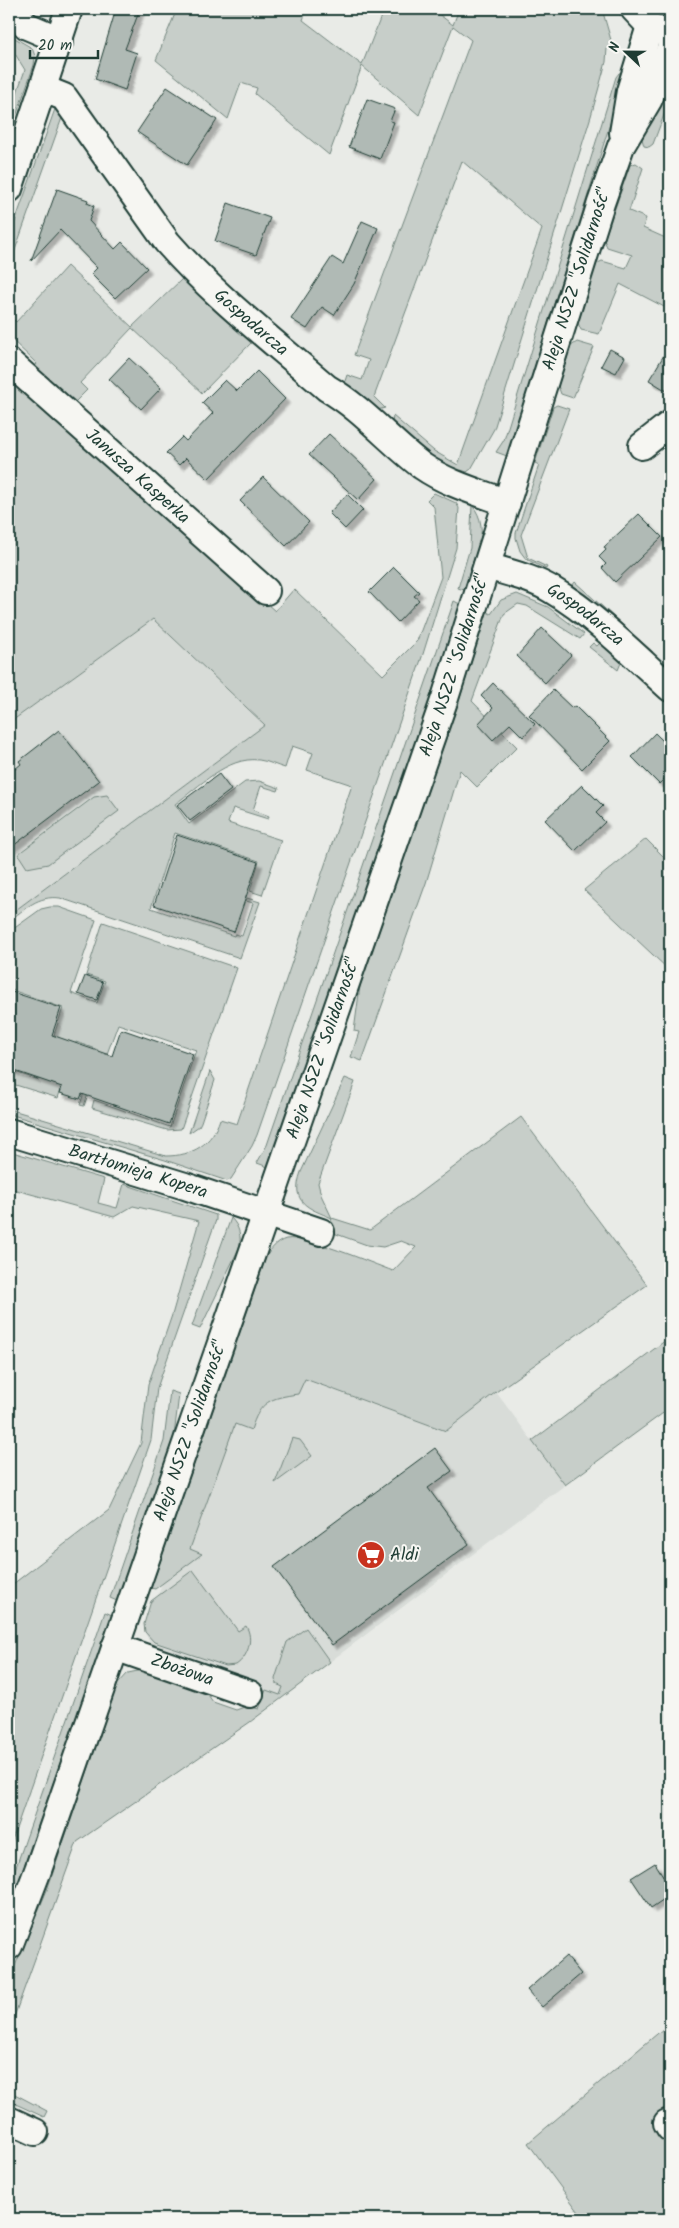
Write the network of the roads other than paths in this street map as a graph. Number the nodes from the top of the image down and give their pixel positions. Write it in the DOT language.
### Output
graph roads {
  1 [pos="11,9"];
  2 [pos="69,9"];
  3 [pos="651,23"];
  4 [pos="60,40"];
  5 [pos="670,49"];
  6 [pos="44,89"];
  7 [pos="621,146"];
  8 [pos="9,189"];
  9 [pos="9,362"];
  10 [pos="670,424"];
  11 [pos="642,446"];
  12 [pos="507,503"];
  13 [pos="487,566"];
  14 [pos="266,591"];
  15 [pos="670,688"];
  16 [pos="9,1132"];
  17 [pos="266,1213"];
  18 [pos="321,1232"];
  19 [pos="115,1648"];
  20 [pos="250,1694"];
  21 [pos="9,1946"];
  22 [pos="9,2120"];
  23 [pos="35,2132"];
  1 -- 4 [label="street"];
  2 -- 4 [label="street"];
  3 -- 7 [label="street, Aleja NSZZ \"Solidarność\""];
  4 -- 6 [label="street"];
  5 -- 7 [label="street, Aleja NSZZ \"Solidarność\""];
  6 -- 8 [label="street"];
  6 -- 12 [label="street, Gospodarcza"];
  7 -- 12 [label="street, Aleja NSZZ \"Solidarność\""];
  9 -- 14 [label="street, Janusza Kasperka"];
  10 -- 11 [label="street"];
  12 -- 13 [label="street, Aleja NSZZ \"Solidarność\""];
  13 -- 15 [label="street, Gospodarcza"];
  13 -- 17 [label="street, Aleja NSZZ \"Solidarność\""];
  16 -- 17 [label="street, Bartłomieja Kopera"];
  17 -- 18 [label="street, Bartłomieja Kopera"];
  17 -- 19 [label="street, Aleja NSZZ \"Solidarność\""];
  19 -- 20 [label="street, Zbożowa"];
  19 -- 21 [label="street, Aleja NSZZ \"Solidarność\""];
  22 -- 23 [label="street"];
}
